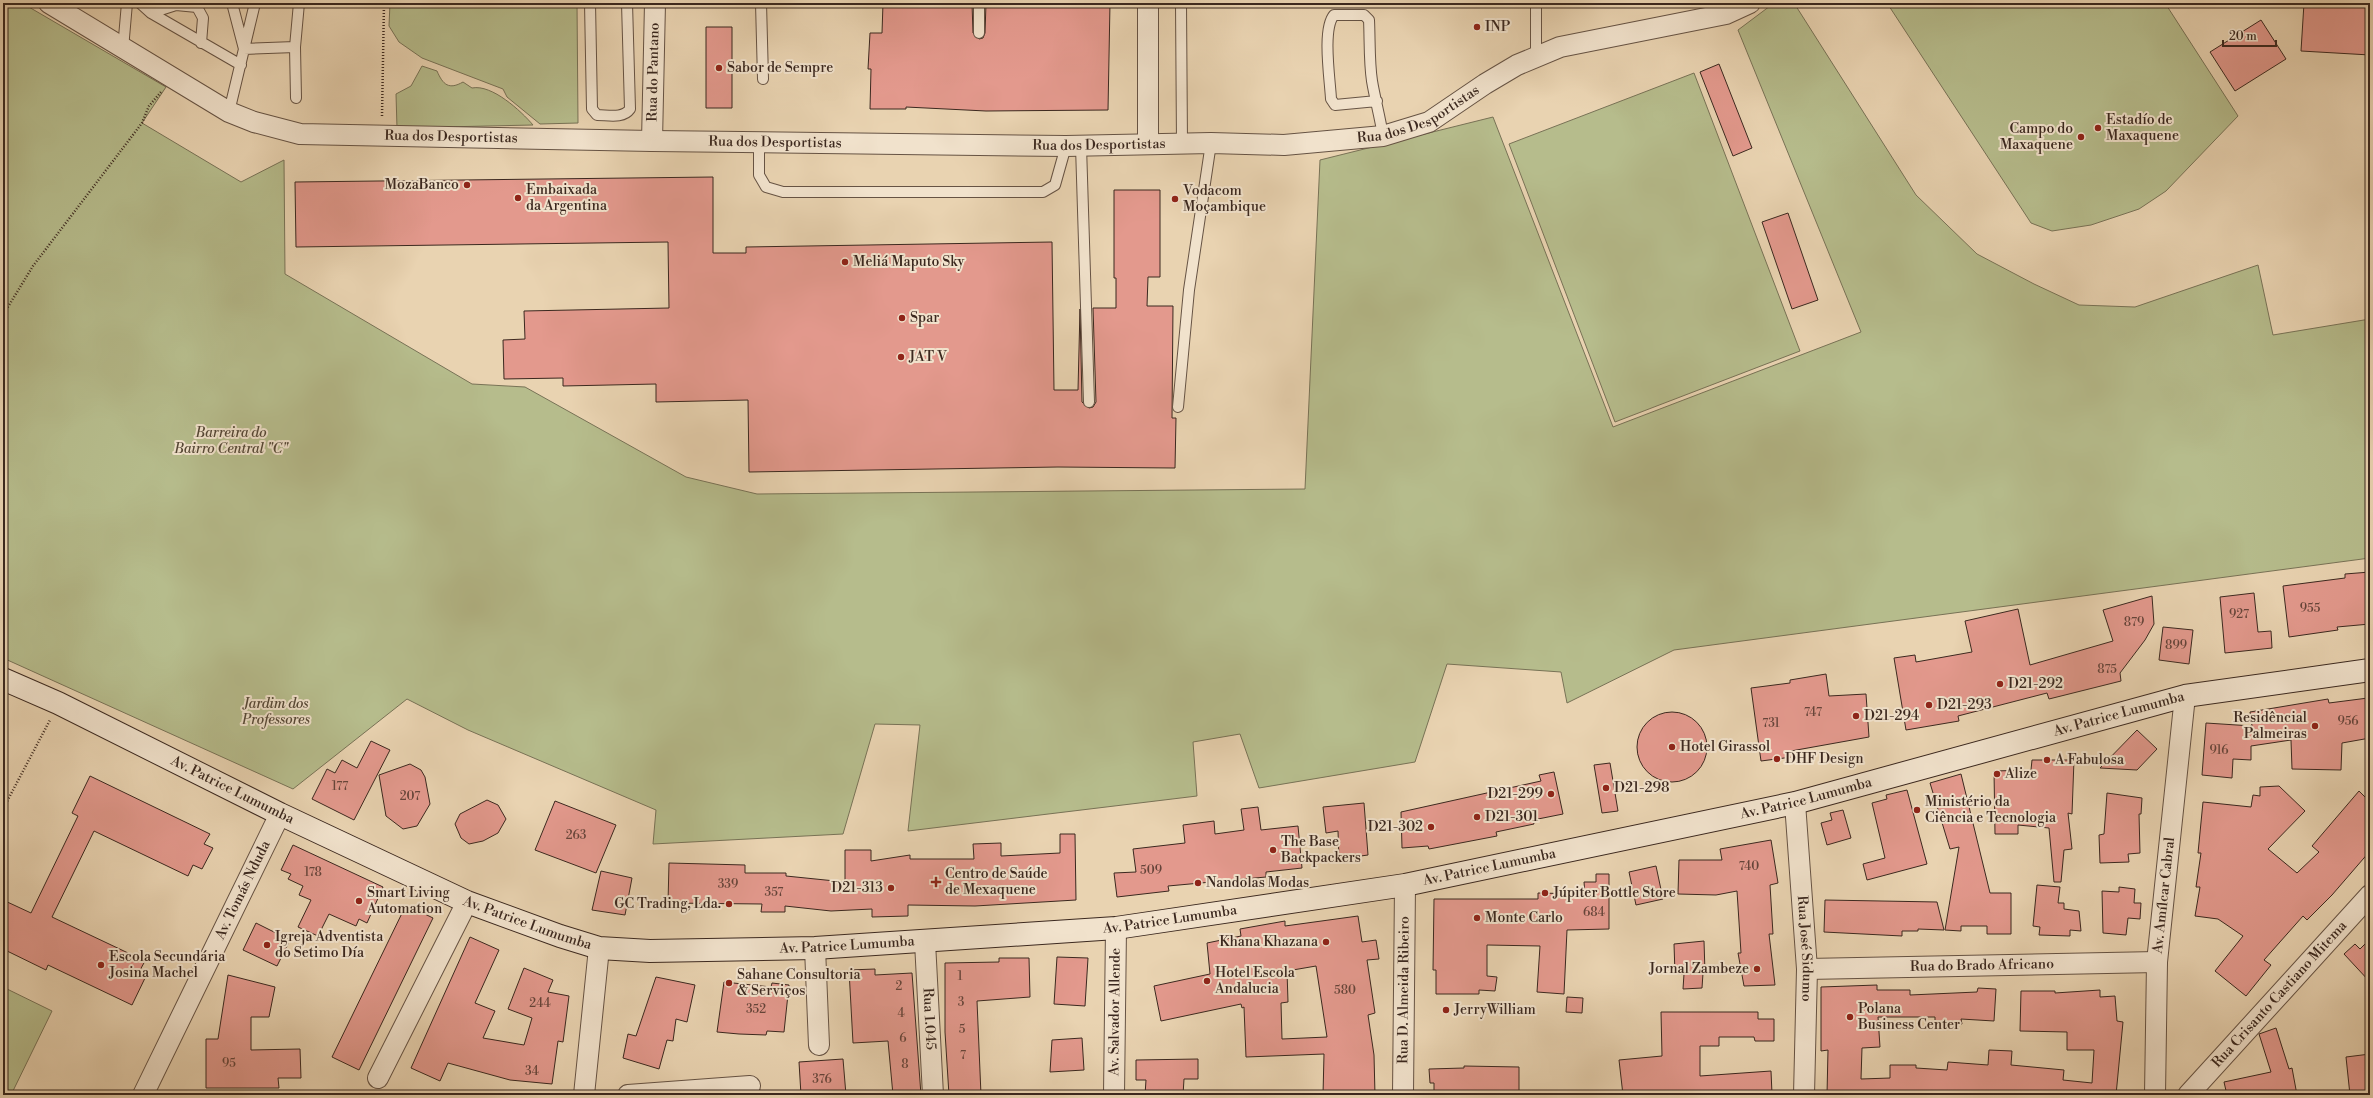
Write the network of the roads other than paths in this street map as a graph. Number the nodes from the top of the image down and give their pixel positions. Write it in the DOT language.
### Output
graph roads {
  1 [pos="49,3"];
  2 [pos="127,3"];
  3 [pos="140,3"];
  4 [pos="232,3"];
  5 [pos="255,3"];
  6 [pos="299,3"];
  7 [pos="590,3"];
  8 [pos="627,3"];
  9 [pos="655,3"];
  10 [pos="761,3"];
  11 [pos="979,3"];
  12 [pos="1148,3"];
  13 [pos="1181,3"];
  14 [pos="1536,3"];
  15 [pos="1750,3"];
  16 [pos="151,13"];
  17 [pos="979,33"];
  18 [pos="201,43"];
  19 [pos="295,47"];
  20 [pos="123,48"];
  21 [pos="244,49"];
  22 [pos="1536,57"];
  23 [pos="240,65"];
  24 [pos="763,79"];
  25 [pos="296,98"];
  26 [pos="1377,101"];
  27 [pos="229,112"];
  28 [pos="1383,136"];
  29 [pos="652,141"];
  30 [pos="759,142"];
  31 [pos="1211,143"];
  32 [pos="1148,144"];
  33 [pos="1182,144"];
  34 [pos="1073,146"];
  35 [pos="1089,402"];
  36 [pos="1178,407"];
  37 [pos="2370,670"];
  38 [pos="3,679"];
  39 [pos="2185,696"];
  40 [pos="1795,803"];
  41 [pos="280,814"];
  42 [pos="1405,885"];
  43 [pos="2370,894"];
  44 [pos="466,902"];
  45 [pos="1116,928"];
  46 [pos="925,942"];
  47 [pos="599,948"];
  48 [pos="815,948"];
  49 [pos="2157,962"];
  50 [pos="1807,969"];
  51 [pos="819,1045"];
  52 [pos="378,1078"];
  53 [pos="750,1086"];
  54 [pos="143,1095"];
  55 [pos="584,1095"];
  56 [pos="628,1095"];
  57 [pos="933,1095"];
  58 [pos="1114,1095"];
  59 [pos="1402,1095"];
  60 [pos="1804,1095"];
  61 [pos="2155,1095"];
  62 [pos="2188,1095"];
  1 -- 20 [label="street, Rua dos Desportistas"];
  2 -- 20 [label="lane"];
  3 -- 16 [label="lane"];
  4 -- 21 [label="lane"];
  5 -- 21 [label="lane"];
  6 -- 19 [label="lane"];
  7 -- 8 [label="lane"];
  9 -- 29 [label="street, Rua do Pantano"];
  10 -- 24 [label="lane"];
  11 -- 17 [label="lane"];
  12 -- 32 [label="street"];
  13 -- 33 [label="lane"];
  14 -- 22 [label="lane"];
  15 -- 22 [label="street, Rua dos Desportistas"];
  16 -- 18 [label="lane"];
  16 -- 18 [label="lane"];
  18 -- 23 [label="lane"];
  19 -- 21 [label="lane"];
  19 -- 25 [label="lane"];
  20 -- 27 [label="street, Rua dos Desportistas"];
  21 -- 23 [label="lane"];
  22 -- 28 [label="street, Rua dos Desportistas"];
  23 -- 27 [label="lane"];
  26 -- 26 [label="lane"];
  26 -- 28 [label="lane"];
  27 -- 29 [label="street, Rua dos Desportistas"];
  28 -- 31 [label="street, Rua dos Desportistas"];
  29 -- 30 [label="street, Rua dos Desportistas"];
  30 -- 34 [label="street, Rua dos Desportistas"];
  30 -- 34 [label="lane"];
  31 -- 33 [label="street, Rua dos Desportistas"];
  31 -- 36 [label="lane"];
  32 -- 33 [label="street, Rua dos Desportistas"];
  32 -- 34 [label="street, Rua dos Desportistas"];
  34 -- 35 [label="lane"];
  37 -- 39 [label="main road, Av. Patrice Lumumba"];
  38 -- 41 [label="main road, Av. Patrice Lumumba"];
  39 -- 40 [label="main road, Av. Patrice Lumumba"];
  39 -- 49 [label="street, Av. Amílcar Cabral"];
  40 -- 42 [label="main road, Av. Patrice Lumumba"];
  40 -- 50 [label="street, Rua José Sidumo"];
  41 -- 44 [label="main road, Av. Patrice Lumumba"];
  41 -- 54 [label="street, Av. Tomás Nduda"];
  42 -- 45 [label="main road, Av. Patrice Lumumba"];
  42 -- 59 [label="street, Rua D. Almeida Ribeiro"];
  43 -- 62 [label="street, Rua Crisanto Castiano Mitema"];
  44 -- 47 [label="main road, Av. Patrice Lumumba"];
  44 -- 52 [label="street"];
  45 -- 46 [label="main road, Av. Patrice Lumumba"];
  45 -- 58 [label="street, Av. Salvador Allende"];
  46 -- 48 [label="main road, Av. Patrice Lumumba"];
  46 -- 57 [label="street, Rua 1.045"];
  47 -- 48 [label="main road, Av. Patrice Lumumba"];
  47 -- 55 [label="street"];
  48 -- 51 [label="street"];
  49 -- 50 [label="street, Rua do Brado Africano"];
  49 -- 61 [label="street, Av. Amílcar Cabral"];
  50 -- 60 [label="street, Rua José Sidumo"];
  53 -- 56 [label="street"];
}
